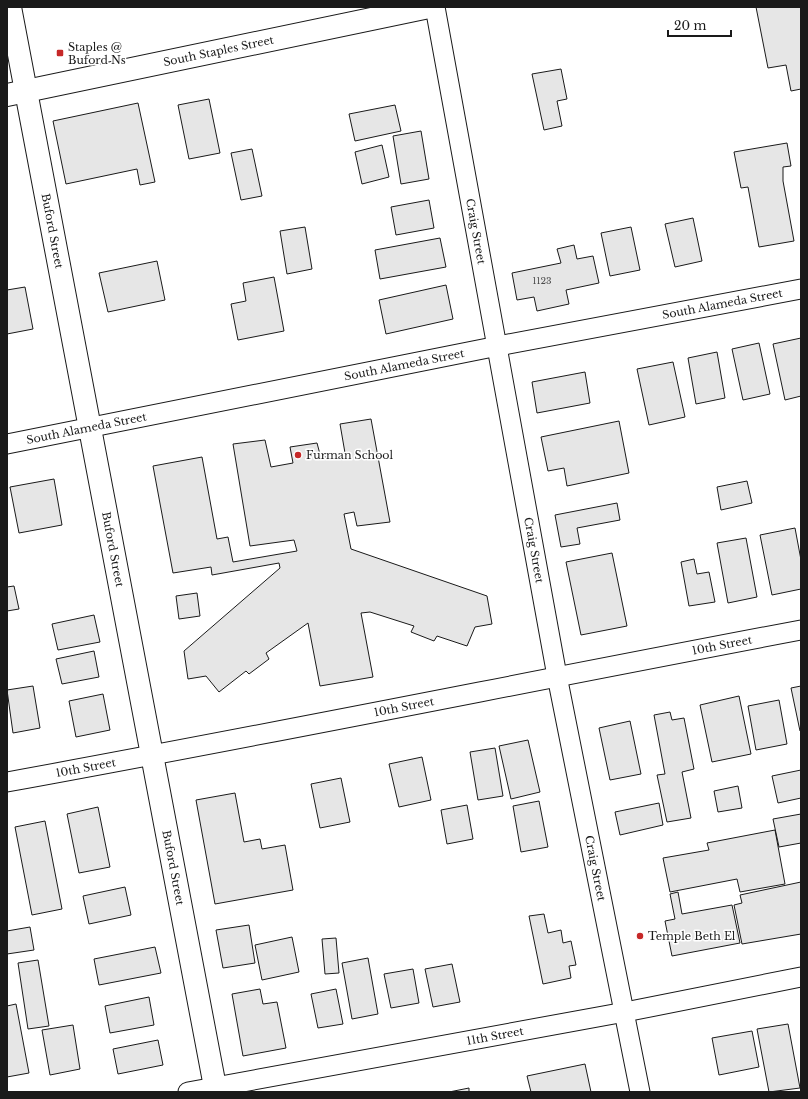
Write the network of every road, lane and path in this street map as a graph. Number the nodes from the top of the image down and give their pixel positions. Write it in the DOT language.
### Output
graph roads {
  1 [pos="10,7"];
  2 [pos="429,7"];
  3 [pos="435,7"];
  4 [pos="17,93"];
  5 [pos="801,288"];
  6 [pos="498,346"];
  7 [pos="90,427"];
  8 [pos="7,444"];
  9 [pos="801,630"];
  10 [pos="557,676"];
  11 [pos="153,756"];
  12 [pos="7,782"];
  13 [pos="801,977"];
  14 [pos="625,1012"];
  15 [pos="216,1089"];
  16 [pos="188,1092"];
  17 [pos="640,1092"];
  1 -- 4 [label="street, Buford Street"];
  2 -- 4 [label="street, South Staples Street"];
  3 -- 6 [label="street, Craig Street"];
  4 -- 7 [label="street, Buford Street"];
  5 -- 6 [label="street, South Alameda Street"];
  6 -- 7 [label="street, South Alameda Street"];
  6 -- 10 [label="street, Craig Street"];
  7 -- 8 [label="street, South Alameda Street"];
  7 -- 11 [label="street, Buford Street"];
  9 -- 10 [label="street, 10th Street"];
  10 -- 11 [label="street, 10th Street"];
  10 -- 14 [label="street, Craig Street"];
  11 -- 12 [label="street, 10th Street"];
  11 -- 15 [label="street, Buford Street"];
  13 -- 14 [label="street, 11th Street"];
  14 -- 15 [label="street, 11th Street"];
  14 -- 17 [label="street, Craig Street"];
  15 -- 16 [label="street, 11th Street"];
}
